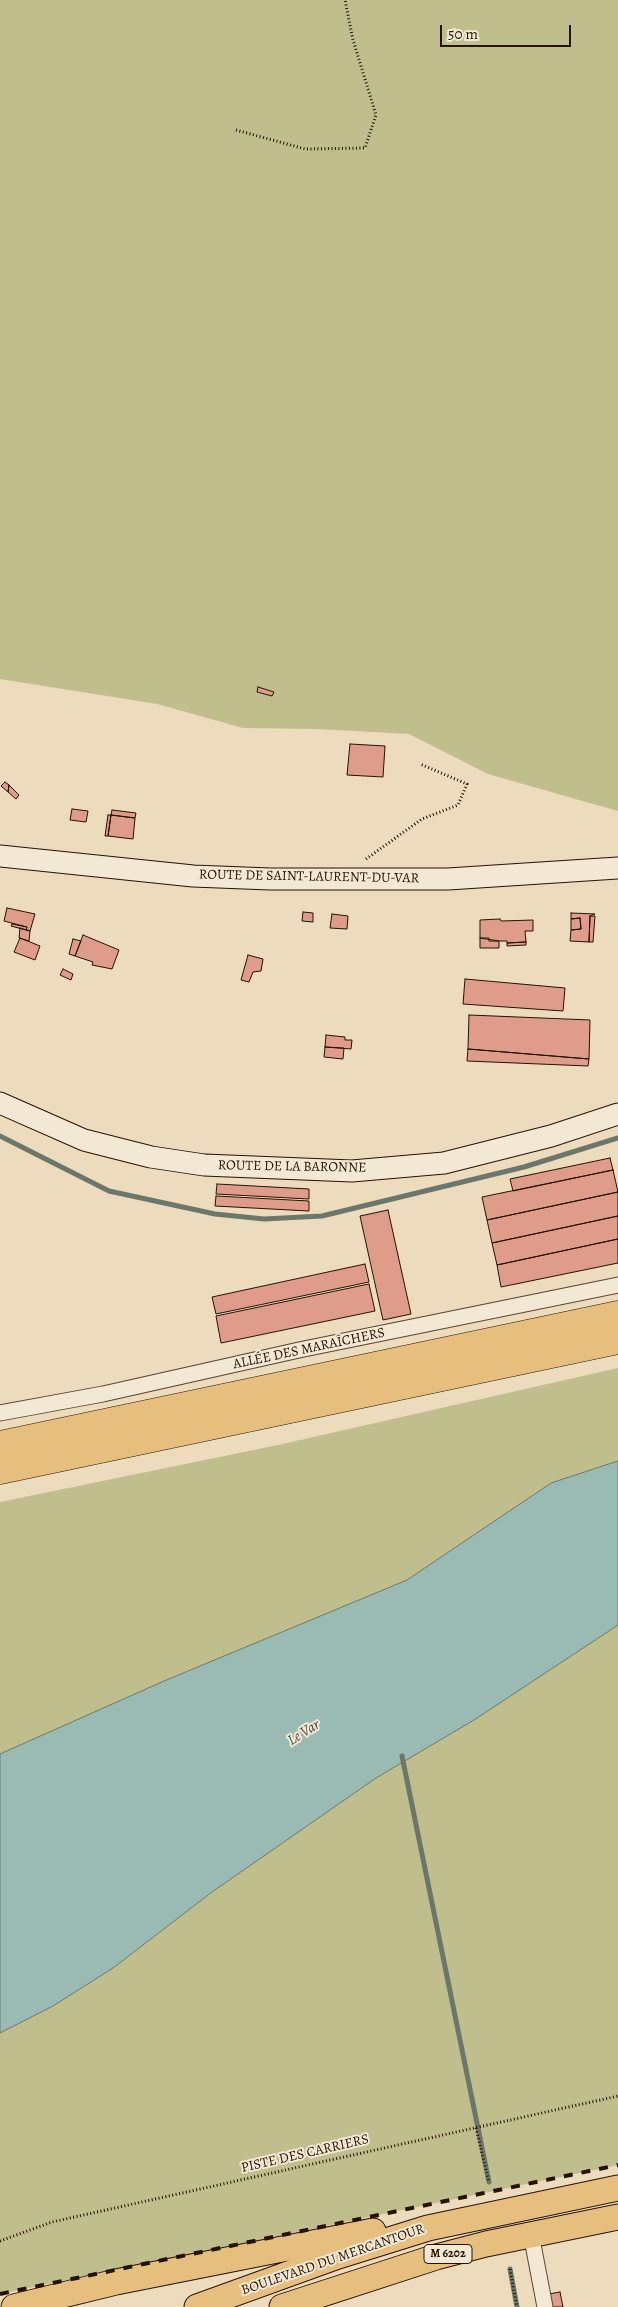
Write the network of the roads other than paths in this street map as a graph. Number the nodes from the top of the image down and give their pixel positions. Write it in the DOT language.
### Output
graph roads {
  1 [pos="0,856"];
  2 [pos="618,868"];
  3 [pos="0,1103"];
  4 [pos="618,1114"];
  5 [pos="618,1285"];
  6 [pos="618,1315"];
  7 [pos="618,1340"];
  8 [pos="0,1413"];
  9 [pos="0,1445"];
  10 [pos="0,1470"];
  11 [pos="618,2188"];
  12 [pos="618,2217"];
  13 [pos="428,2228"];
  14 [pos="531,2234"];
  15 [pos="14,2307"];
  16 [pos="197,2307"];
  17 [pos="282,2307"];
  18 [pos="545,2307"];
  1 -- 2 [label="main road, ROUTE DE SAINT-LAURENT-DU-VAR"];
  3 -- 4 [label="main road, ROUTE DE LA BARONNE"];
  5 -- 8 [label="street, ALLÉE DES MARAÎCHERS"];
  6 -- 9 [label="highway"];
  7 -- 10 [label="highway"];
  11 -- 13 [label="main road, BOULEVARD DU MERCANTOUR / M 6202"];
  12 -- 14 [label="main road, BOULEVARD DU MERCANTOUR / M 6202"];
  13 -- 15 [label="main road"];
  13 -- 16 [label="main road, BOULEVARD DU MERCANTOUR / M 6202"];
  14 -- 17 [label="main road, BOULEVARD DU MERCANTOUR / M 6202"];
  14 -- 18 [label="street"];
}
